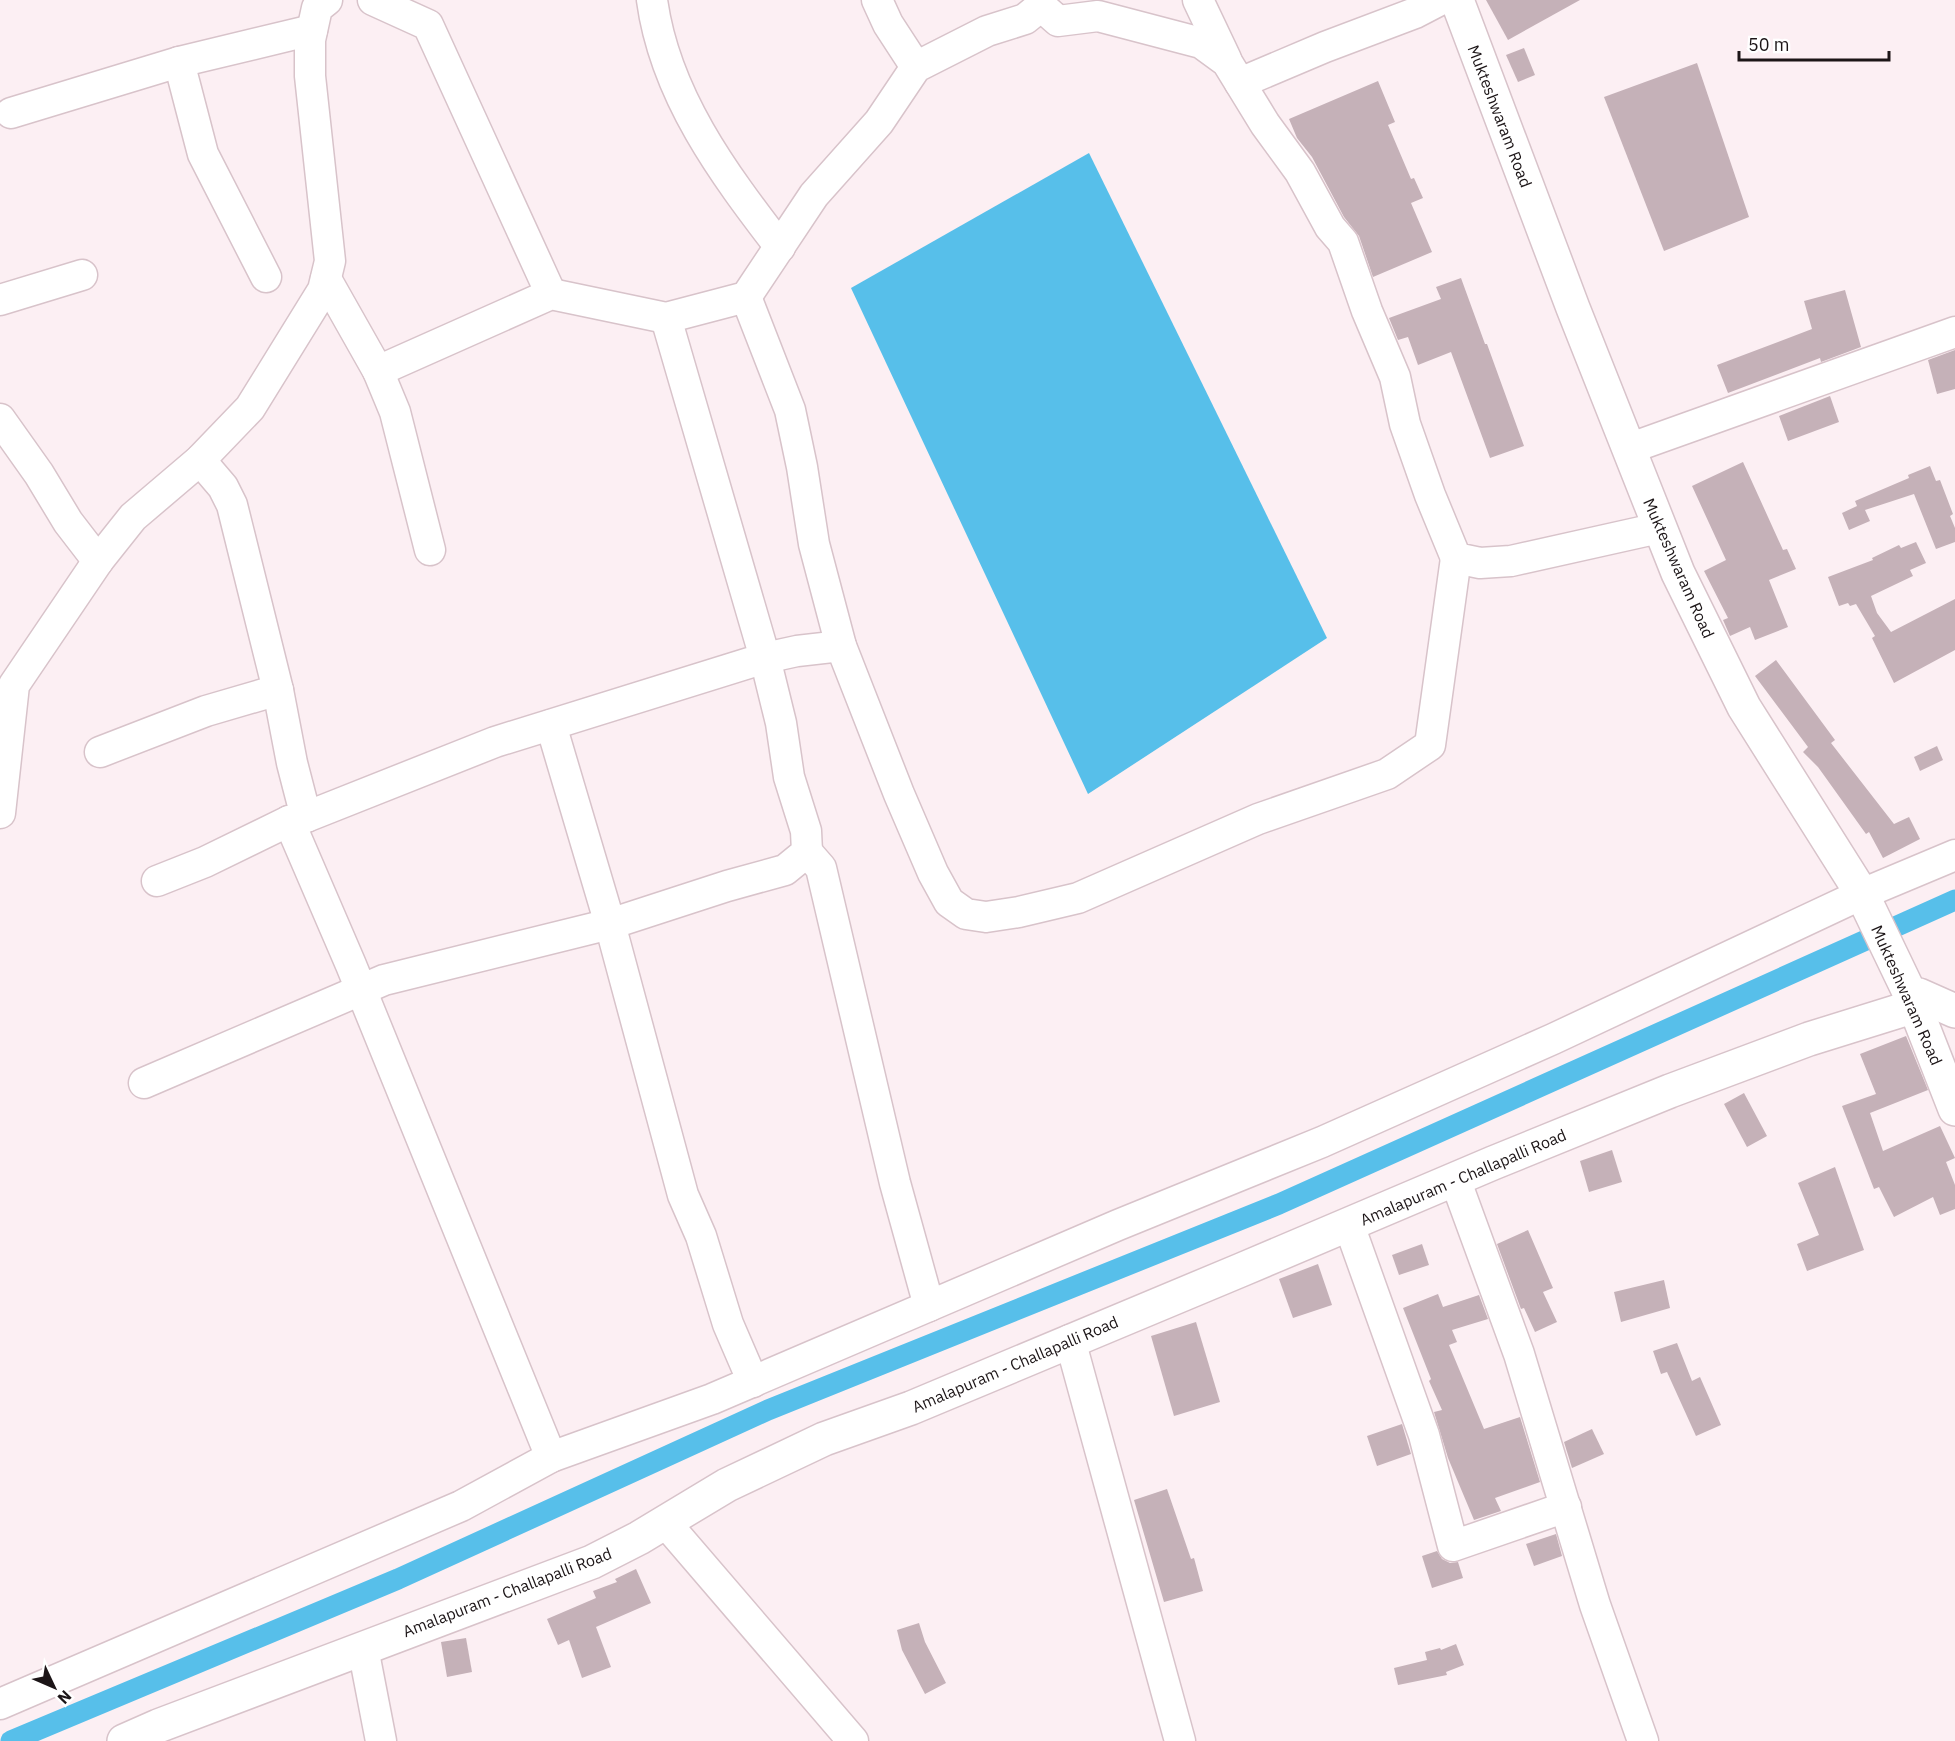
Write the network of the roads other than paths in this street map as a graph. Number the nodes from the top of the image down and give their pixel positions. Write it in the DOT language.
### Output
graph roads {
  1 [pos="327,0"];
  2 [pos="373,0"];
  3 [pos="652,0"];
  4 [pos="877,0"];
  5 [pos="1198,0"];
  6 [pos="1440,0"];
  7 [pos="1456,0"];
  8 [pos="1041,3"];
  9 [pos="312,30"];
  10 [pos="179,62"];
  11 [pos="916,67"];
  12 [pos="1234,72"];
  13 [pos="11,113"];
  14 [pos="780,247"];
  15 [pos="82,275"];
  16 [pos="266,277"];
  17 [pos="326,279"];
  18 [pos="551,294"];
  19 [pos="746,297"];
  20 [pos="0,300"];
  21 [pos="666,318"];
  22 [pos="1955,332"];
  23 [pos="378,371"];
  24 [pos="0,418"];
  25 [pos="1628,448"];
  26 [pos="200,460"];
  27 [pos="1659,528"];
  28 [pos="430,550"];
  29 [pos="1456,558"];
  30 [pos="98,561"];
  31 [pos="841,646"];
  32 [pos="765,658"];
  33 [pos="7,684"];
  34 [pos="278,690"];
  35 [pos="551,724"];
  36 [pos="100,752"];
  37 [pos="0,813"];
  38 [pos="297,819"];
  39 [pos="807,852"];
  40 [pos="1955,855"];
  41 [pos="158,882"];
  42 [pos="1865,902"];
  43 [pos="610,924"];
  44 [pos="360,988"];
  45 [pos="1910,996"];
  46 [pos="1955,1011"];
  47 [pos="144,1083"];
  48 [pos="1955,1109"];
  49 [pos="1455,1179"];
  50 [pos="1349,1225"];
  51 [pos="928,1306"];
  52 [pos="1070,1340"];
  53 [pos="753,1382"];
  54 [pos="551,1457"];
  55 [pos="1566,1507"];
  56 [pos="665,1522"];
  57 [pos="363,1648"];
  58 [pos="0,1704"];
  59 [pos="124,1741"];
  60 [pos="381,1741"];
  61 [pos="853,1741"];
  62 [pos="1180,1741"];
  63 [pos="1643,1741"];
  1 -- 9 [label="street"];
  2 -- 18 [label="street"];
  3 -- 14 [label="street"];
  4 -- 11 [label="street"];
  5 -- 12 [label="street"];
  6 -- 12 [label="street"];
  7 -- 25 [label="main road, Mukteshwaram Road"];
  8 -- 11 [label="street"];
  8 -- 12 [label="street"];
  9 -- 10 [label="street"];
  9 -- 17 [label="street"];
  10 -- 13 [label="street"];
  10 -- 16 [label="street"];
  11 -- 14 [label="street"];
  12 -- 29 [label="street"];
  14 -- 19 [label="street"];
  15 -- 20 [label="street"];
  17 -- 23 [label="street"];
  17 -- 26 [label="street"];
  18 -- 21 [label="street"];
  18 -- 23 [label="street"];
  19 -- 21 [label="street"];
  19 -- 31 [label="street"];
  21 -- 32 [label="street"];
  22 -- 25 [label="street"];
  23 -- 28 [label="street"];
  24 -- 30 [label="street"];
  25 -- 27 [label="main road, Mukteshwaram Road"];
  26 -- 30 [label="street"];
  26 -- 34 [label="street"];
  27 -- 29 [label="street"];
  27 -- 42 [label="main road, Mukteshwaram Road"];
  29 -- 31 [label="street"];
  30 -- 33 [label="street"];
  31 -- 32 [label="street"];
  32 -- 35 [label="street"];
  32 -- 39 [label="street"];
  33 -- 37 [label="street"];
  34 -- 36 [label="street"];
  34 -- 38 [label="street"];
  35 -- 38 [label="street"];
  35 -- 43 [label="street"];
  38 -- 41 [label="street"];
  38 -- 44 [label="street"];
  39 -- 43 [label="street"];
  39 -- 51 [label="street"];
  40 -- 42 [label="street"];
  42 -- 45 [label="main road, Mukteshwaram Road"];
  42 -- 51 [label="street"];
  43 -- 44 [label="street"];
  43 -- 53 [label="street"];
  44 -- 47 [label="street"];
  44 -- 54 [label="street"];
  45 -- 46 [label="main road"];
  45 -- 48 [label="main road, Mukteshwaram Road"];
  45 -- 49 [label="main road, Amalapuram - Challapalli Road"];
  49 -- 50 [label="main road, Amalapuram - Challapalli Road"];
  49 -- 55 [label="street"];
  50 -- 52 [label="main road, Amalapuram - Challapalli Road"];
  50 -- 55 [label="street"];
  51 -- 53 [label="street"];
  52 -- 56 [label="main road, Amalapuram - Challapalli Road"];
  52 -- 62 [label="street"];
  53 -- 54 [label="street"];
  54 -- 58 [label="street"];
  55 -- 63 [label="street"];
  56 -- 57 [label="main road, Amalapuram - Challapalli Road"];
  56 -- 61 [label="street"];
  57 -- 59 [label="main road, Amalapuram - Challapalli Road"];
  57 -- 60 [label="street"];
}
